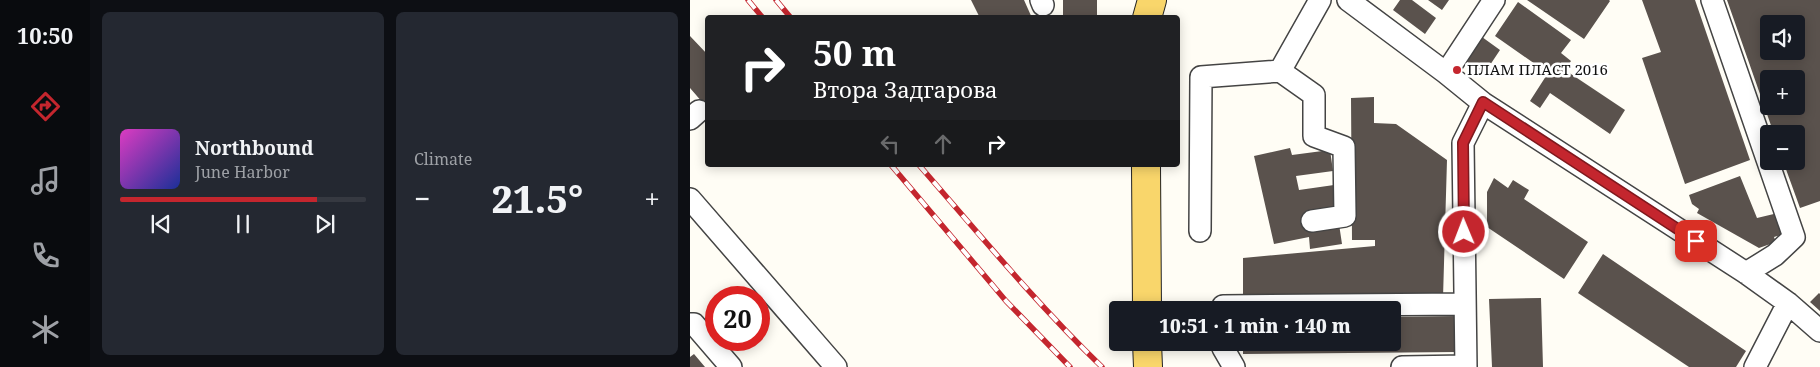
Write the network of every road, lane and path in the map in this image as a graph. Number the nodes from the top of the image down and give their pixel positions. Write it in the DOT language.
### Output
graph roads {
  1 [pos="1143,0"];
  2 [pos="1152,0"];
  3 [pos="1320,0"];
  4 [pos="1348,0"];
  5 [pos="1494,0"];
  6 [pos="1712,0"];
  7 [pos="1146,15"];
  8 [pos="1147,15"];
  9 [pos="1280,70"];
  10 [pos="1446,73"];
  11 [pos="1483,102"];
  12 [pos="1146,167"];
  13 [pos="690,199"];
  14 [pos="1312,221"];
  15 [pos="1200,231"];
  16 [pos="1746,273"];
  17 [pos="1147,301"];
  18 [pos="1788,303"];
  19 [pos="1465,304"];
  20 [pos="1401,305"];
  21 [pos="690,324"];
  22 [pos="1820,331"];
  23 [pos="1148,351"];
  24 [pos="1225,351"];
  25 [pos="731,367"];
  26 [pos="836,367"];
  27 [pos="1148,367"];
  28 [pos="1234,367"];
  29 [pos="1402,367"];
  30 [pos="1466,367"];
  31 [pos="1755,367"];
  1 -- 7 [label="main road"];
  2 -- 8 [label="main road"];
  3 -- 9 [label="street"];
  4 -- 10 [label="street"];
  5 -- 10 [label="street"];
  6 -- 16 [label="street"];
  9 -- 14 [label="street"];
  9 -- 15 [label="street"];
  10 -- 11 [label="street"];
  11 -- 16 [label="street"];
  11 -- 19 [label="street"];
  12 -- 17 [label="main road"];
  13 -- 26 [label="street"];
  16 -- 18 [label="street"];
  18 -- 22 [label="street"];
  18 -- 31 [label="street"];
  19 -- 20 [label="street"];
  19 -- 30 [label="street"];
  21 -- 25 [label="street"];
  23 -- 27 [label="main road"];
  24 -- 28 [label="street"];
  29 -- 30 [label="street"];
}
